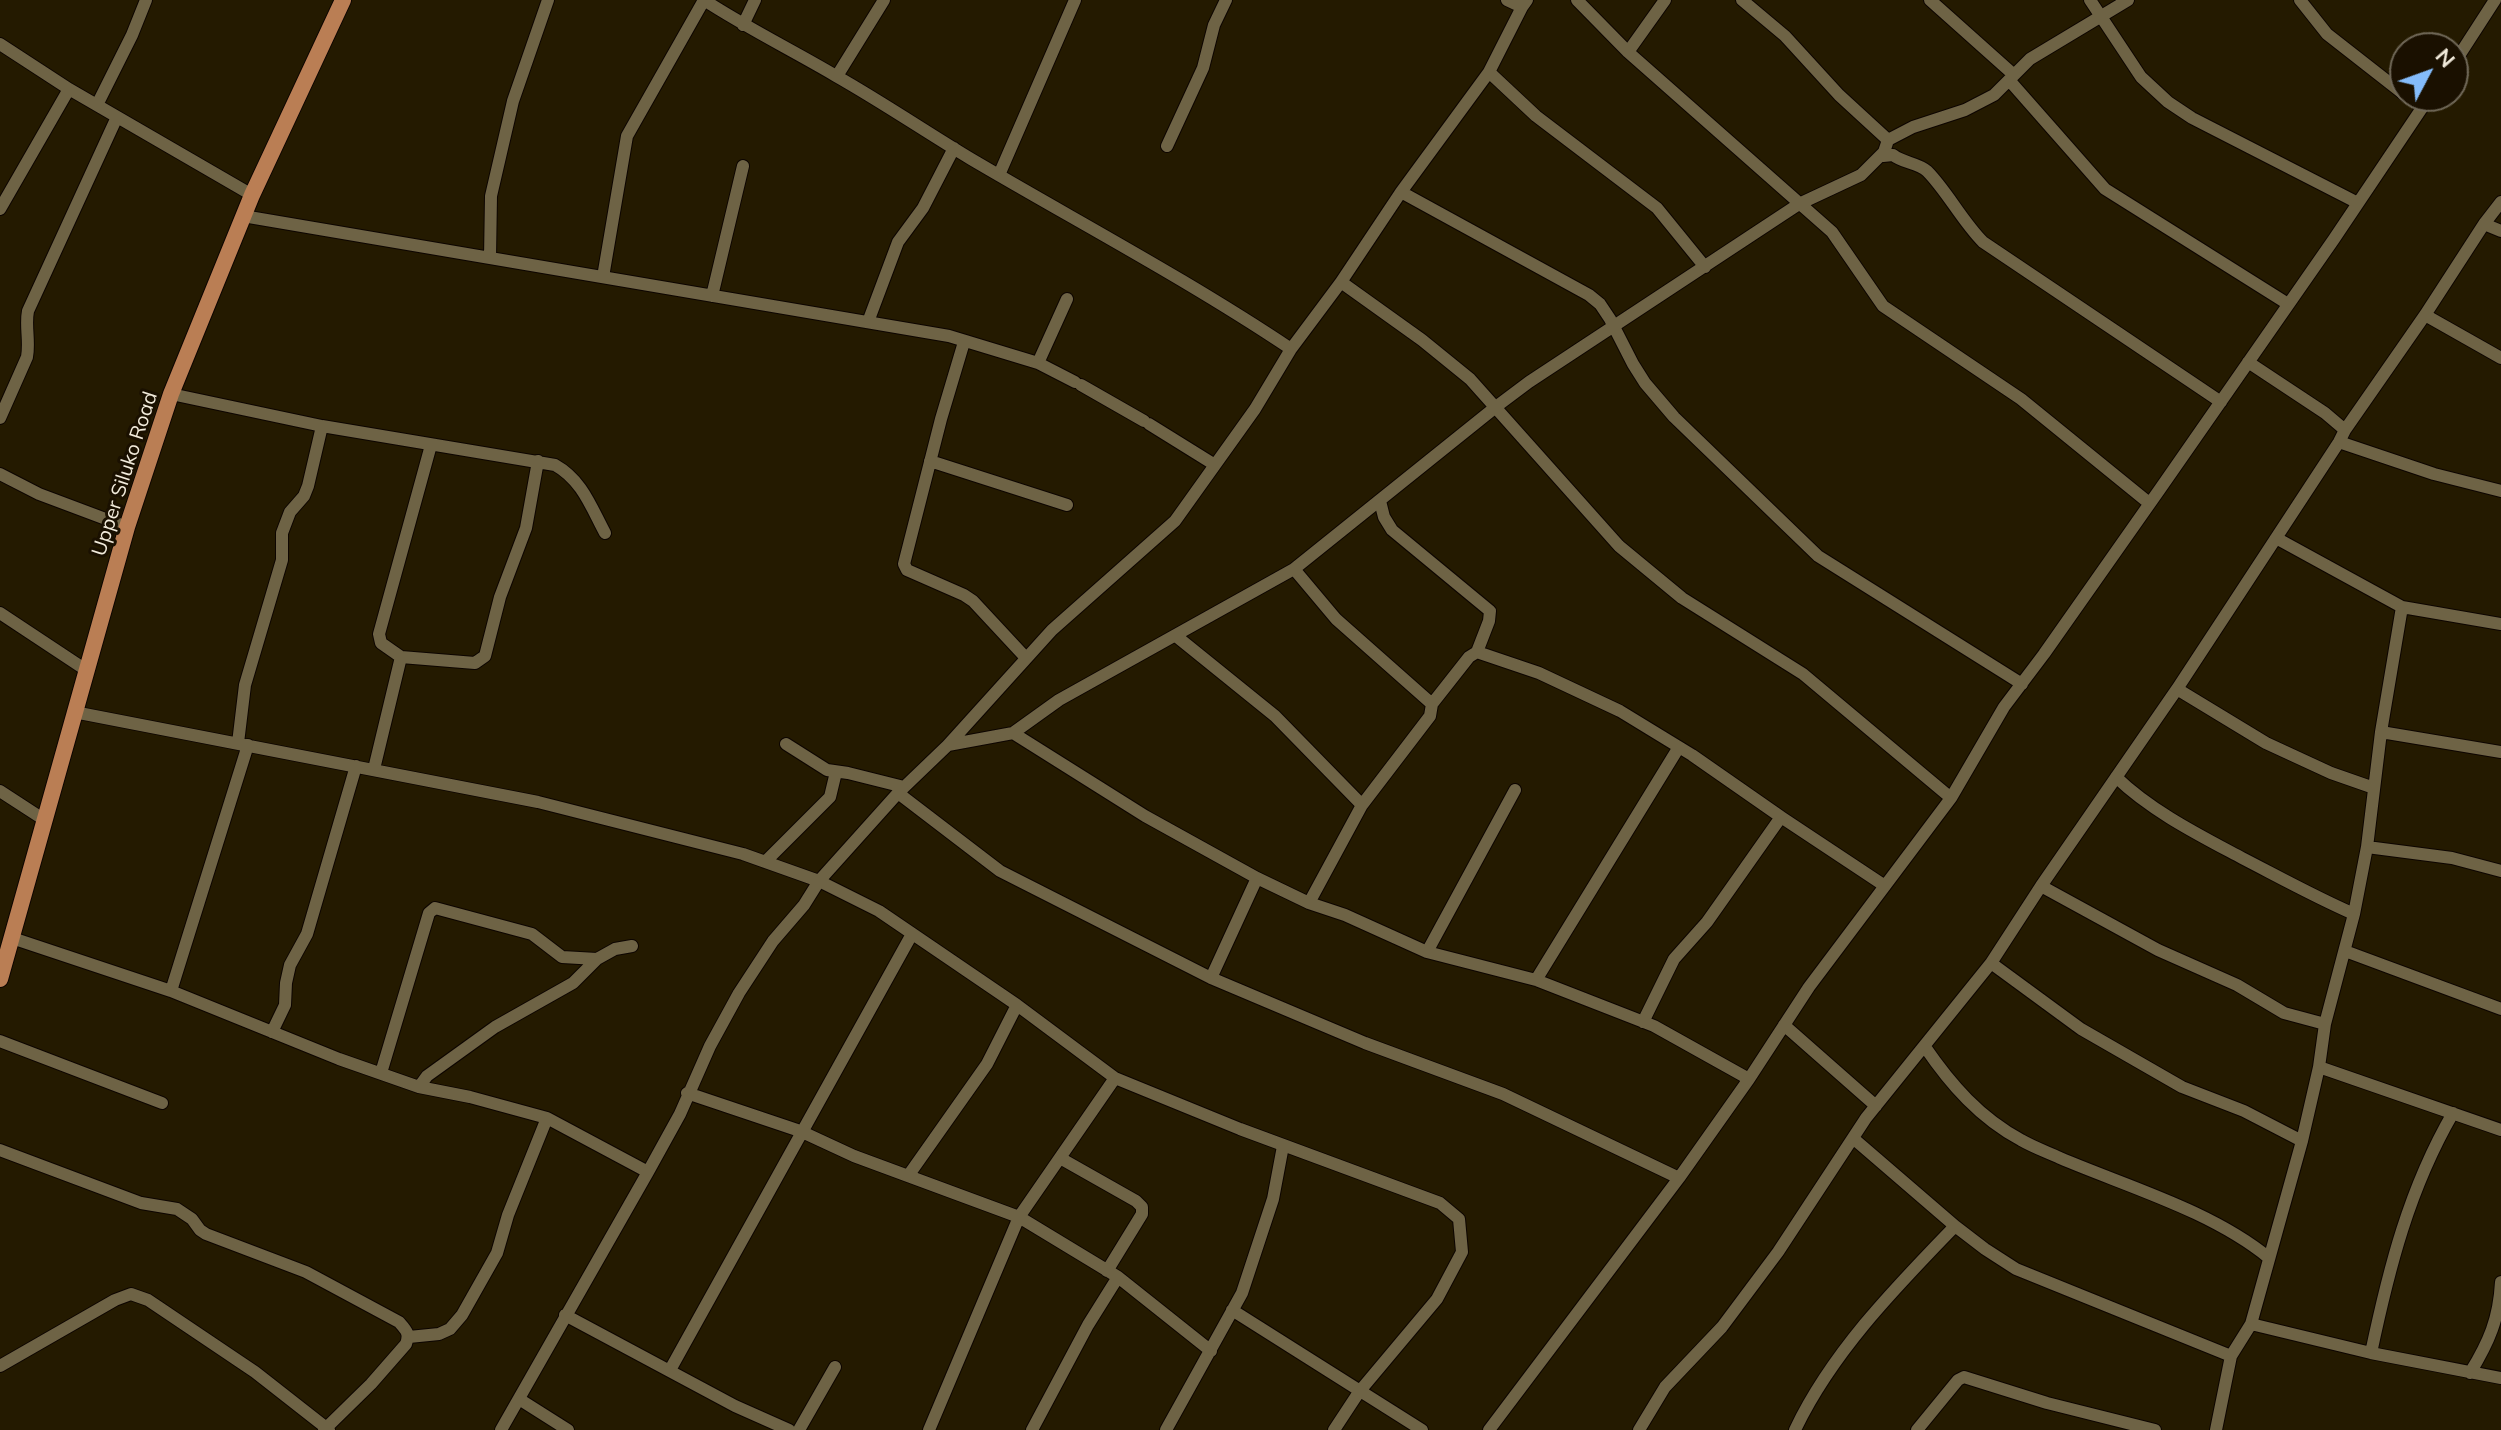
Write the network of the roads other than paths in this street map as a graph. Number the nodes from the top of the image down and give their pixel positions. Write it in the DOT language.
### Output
graph roads {
  1 [pos="146,0"];
  2 [pos="343,0"];
  3 [pos="548,0"];
  4 [pos="755,0"];
  5 [pos="884,0"];
  6 [pos="1075,0"];
  7 [pos="1226,0"];
  8 [pos="1507,0"];
  9 [pos="1577,0"];
  10 [pos="1665,0"];
  11 [pos="1742,0"];
  12 [pos="1930,0"];
  13 [pos="2090,0"];
  14 [pos="2128,0"];
  15 [pos="2300,0"];
  16 [pos="2495,0"];
  17 [pos="1524,4"];
  18 [pos="2101,16"];
  19 [pos="743,25"];
  20 [pos="2469,40"];
  21 [pos="0,44"];
  22 [pos="1628,52"];
  23 [pos="1489,72"];
  24 [pos="837,76"];
  25 [pos="2012,78"];
  26 [pos="2389,82"];
  27 [pos="69,89"];
  28 [pos="97,105"];
  29 [pos="2418,112"];
  30 [pos="117,117"];
  31 [pos="1167,146"];
  32 [pos="1886,146"];
  33 [pos="954,148"];
  34 [pos="743,166"];
  35 [pos="999,175"];
  36 [pos="1401,192"];
  37 [pos="252,195"];
  38 [pos="2501,202"];
  39 [pos="2358,203"];
  40 [pos="1799,204"];
  41 [pos="0,209"];
  42 [pos="243,216"];
  43 [pos="2484,224"];
  44 [pos="2501,231"];
  45 [pos="490,258"];
  46 [pos="1705,267"];
  47 [pos="603,277"];
  48 [pos="1341,282"];
  49 [pos="712,296"];
  50 [pos="1067,299"];
  51 [pos="2288,304"];
  52 [pos="2425,315"];
  53 [pos="868,322"];
  54 [pos="1614,326"];
  55 [pos="964,342"];
  56 [pos="1291,349"];
  57 [pos="2501,358"];
  58 [pos="2248,362"];
  59 [pos="1038,363"];
  60 [pos="171,394"];
  61 [pos="2221,402"];
  62 [pos="1497,406"];
  63 [pos="0,418"];
  64 [pos="322,426"];
  65 [pos="2345,430"];
  66 [pos="2339,442"];
  67 [pos="431,445"];
  68 [pos="538,461"];
  69 [pos="930,461"];
  70 [pos="1215,465"];
  71 [pos="0,474"];
  72 [pos="2501,491"];
  73 [pos="1380,501"];
  74 [pos="2149,503"];
  75 [pos="1067,505"];
  76 [pos="127,527"];
  77 [pos="605,533"];
  78 [pos="2276,538"];
  79 [pos="1294,569"];
  80 [pos="2402,607"];
  81 [pos="0,613"];
  82 [pos="2501,624"];
  83 [pos="1176,636"];
  84 [pos="1477,652"];
  85 [pos="401,657"];
  86 [pos="1026,658"];
  87 [pos="86,670"];
  88 [pos="2022,684"];
  89 [pos="2177,689"];
  90 [pos="1432,704"];
  91 [pos="74,712"];
  92 [pos="2381,732"];
  93 [pos="1013,733"];
  94 [pos="243,744"];
  95 [pos="786,744"];
  96 [pos="948,745"];
  97 [pos="1679,747"];
  98 [pos="2501,752"];
  99 [pos="356,766"];
  100 [pos="374,769"];
  101 [pos="836,772"];
  102 [pos="2116,777"];
  103 [pos="2374,788"];
  104 [pos="901,790"];
  105 [pos="1515,790"];
  106 [pos="0,791"];
  107 [pos="1951,798"];
  108 [pos="1362,805"];
  109 [pos="1781,817"];
  110 [pos="43,819"];
  111 [pos="2367,847"];
  112 [pos="765,862"];
  113 [pos="2501,871"];
  114 [pos="1257,878"];
  115 [pos="819,881"];
  116 [pos="1885,886"];
  117 [pos="2041,886"];
  118 [pos="1309,903"];
  119 [pos="2354,914"];
  120 [pos="912,934"];
  121 [pos="12,938"];
  122 [pos="632,946"];
  123 [pos="2345,951"];
  124 [pos="1427,952"];
  125 [pos="597,959"];
  126 [pos="1991,963"];
  127 [pos="1211,978"];
  128 [pos="0,979"];
  129 [pos="1536,980"];
  130 [pos="171,991"];
  131 [pos="1017,1005"];
  132 [pos="2501,1009"];
  133 [pos="1643,1022"];
  134 [pos="2325,1024"];
  135 [pos="1784,1025"];
  136 [pos="272,1032"];
  137 [pos="0,1041"];
  138 [pos="1925,1047"];
  139 [pos="2319,1067"];
  140 [pos="381,1073"];
  141 [pos="1115,1078"];
  142 [pos="1749,1079"];
  143 [pos="419,1087"];
  144 [pos="687,1093"];
  145 [pos="162,1103"];
  146 [pos="1876,1106"];
  147 [pos="2453,1113"];
  148 [pos="547,1118"];
  149 [pos="2501,1130"];
  150 [pos="800,1131"];
  151 [pos="1854,1139"];
  152 [pos="2302,1141"];
  153 [pos="1283,1146"];
  154 [pos="0,1150"];
  155 [pos="1060,1158"];
  156 [pos="648,1172"];
  157 [pos="908,1176"];
  158 [pos="1679,1178"];
  159 [pos="1019,1217"];
  160 [pos="1955,1226"];
  161 [pos="2269,1258"];
  162 [pos="1112,1274"];
  163 [pos="2501,1282"];
  164 [pos="1232,1310"];
  165 [pos="565,1315"];
  166 [pos="2251,1324"];
  167 [pos="409,1337"];
  168 [pos="1211,1351"];
  169 [pos="2371,1353"];
  170 [pos="2231,1356"];
  171 [pos="0,1366"];
  172 [pos="835,1367"];
  173 [pos="670,1370"];
  174 [pos="2470,1373"];
  175 [pos="2501,1378"];
  176 [pos="1359,1392"];
  177 [pos="519,1399"];
  178 [pos="326,1429"];
  179 [pos="501,1430"];
  180 [pos="568,1430"];
  181 [pos="789,1430"];
  182 [pos="799,1430"];
  183 [pos="929,1430"];
  184 [pos="1032,1430"];
  185 [pos="1166,1430"];
  186 [pos="1334,1430"];
  187 [pos="1422,1430"];
  188 [pos="1489,1430"];
  189 [pos="1639,1430"];
  190 [pos="1795,1430"];
  191 [pos="1917,1430"];
  192 [pos="2155,1430"];
  193 [pos="2216,1430"];
  1 -- 28 [label="street"];
  2 -- 37 [label="main road, Upper Siluko Road"];
  3 -- 45 [label="street"];
  4 -- 19 [label="street"];
  5 -- 24 [label="street"];
  6 -- 35 [label="street"];
  7 -- 31 [label="street"];
  8 -- 17 [label="street"];
  9 -- 22 [label="street"];
  10 -- 22 [label="street"];
  11 -- 32 [label="street"];
  12 -- 25 [label="street"];
  13 -- 18 [label="street"];
  14 -- 18 [label="street"];
  15 -- 26 [label="street"];
  16 -- 20 [label="street"];
  17 -- 23 [label="street"];
  18 -- 25 [label="street"];
  18 -- 39 [label="street"];
  19 -- 24 [label="street"];
  19 -- 47 [label="street"];
  21 -- 27 [label="street"];
  22 -- 40 [label="street"];
  23 -- 36 [label="street"];
  23 -- 46 [label="street"];
  24 -- 33 [label="street"];
  25 -- 32 [label="street"];
  25 -- 51 [label="street"];
  27 -- 28 [label="street"];
  27 -- 41 [label="street"];
  28 -- 30 [label="street"];
  29 -- 39 [label="street"];
  30 -- 37 [label="street"];
  30 -- 63 [label="street"];
  32 -- 40 [label="street"];
  32 -- 61 [label="street"];
  33 -- 35 [label="street"];
  33 -- 53 [label="street"];
  34 -- 49 [label="street"];
  35 -- 56 [label="street"];
  36 -- 48 [label="street"];
  36 -- 54 [label="street"];
  37 -- 42 [label="main road, Upper Siluko Road"];
  38 -- 43 [label="street"];
  39 -- 51 [label="street"];
  40 -- 46 [label="street"];
  40 -- 74 [label="street"];
  42 -- 45 [label="street"];
  42 -- 60 [label="main road, Upper Siluko Road"];
  43 -- 44 [label="street"];
  43 -- 52 [label="street"];
  45 -- 47 [label="street"];
  46 -- 54 [label="street"];
  47 -- 49 [label="street"];
  48 -- 56 [label="street"];
  48 -- 62 [label="street"];
  49 -- 53 [label="street"];
  50 -- 59 [label="street"];
  51 -- 58 [label="street"];
  52 -- 57 [label="street"];
  52 -- 65 [label="street"];
  53 -- 55 [label="street"];
  54 -- 62 [label="street"];
  54 -- 88 [label="street"];
  55 -- 59 [label="street"];
  55 -- 69 [label="street"];
  56 -- 70 [label="street"];
  58 -- 61 [label="street"];
  58 -- 65 [label="street"];
  59 -- 70 [label="street"];
  60 -- 64 [label="street"];
  60 -- 76 [label="main road, Upper Siluko Road"];
  61 -- 74 [label="street"];
  62 -- 73 [label="street"];
  62 -- 107 [label="street"];
  64 -- 67 [label="street"];
  64 -- 94 [label="street"];
  65 -- 66 [label="street"];
  66 -- 72 [label="street"];
  66 -- 78 [label="street"];
  67 -- 68 [label="street"];
  67 -- 85 [label="street"];
  68 -- 77 [label="street"];
  68 -- 85 [label="street"];
  69 -- 75 [label="street"];
  69 -- 86 [label="street"];
  70 -- 86 [label="street"];
  71 -- 76 [label="street"];
  73 -- 79 [label="street"];
  73 -- 84 [label="street"];
  74 -- 88 [label="street"];
  76 -- 87 [label="main road, Upper Siluko Road"];
  78 -- 80 [label="street"];
  78 -- 89 [label="street"];
  79 -- 83 [label="street"];
  79 -- 90 [label="street"];
  80 -- 82 [label="street"];
  80 -- 92 [label="street"];
  81 -- 87 [label="street"];
  83 -- 93 [label="street"];
  83 -- 108 [label="street"];
  84 -- 90 [label="street"];
  84 -- 97 [label="street"];
  85 -- 100 [label="street"];
  86 -- 96 [label="street"];
  87 -- 91 [label="main road, Upper Siluko Road"];
  88 -- 107 [label="street"];
  89 -- 102 [label="street"];
  89 -- 103 [label="street"];
  90 -- 108 [label="street"];
  91 -- 94 [label="street"];
  91 -- 110 [label="main road, Upper Siluko Road"];
  92 -- 98 [label="street"];
  92 -- 103 [label="street"];
  93 -- 96 [label="street"];
  93 -- 114 [label="street"];
  94 -- 99 [label="street"];
  94 -- 130 [label="street"];
  95 -- 101 [label="street"];
  96 -- 104 [label="street"];
  97 -- 109 [label="street"];
  97 -- 129 [label="street"];
  99 -- 100 [label="street"];
  99 -- 136 [label="street"];
  100 -- 112 [label="street"];
  101 -- 104 [label="street"];
  101 -- 112 [label="street"];
  102 -- 117 [label="street"];
  102 -- 119 [label="street"];
  103 -- 111 [label="street"];
  104 -- 115 [label="street"];
  104 -- 127 [label="street"];
  105 -- 124 [label="street"];
  106 -- 110 [label="street"];
  107 -- 116 [label="street"];
  108 -- 118 [label="street"];
  109 -- 116 [label="street"];
  109 -- 133 [label="street"];
  110 -- 121 [label="main road, Upper Siluko Road"];
  111 -- 113 [label="street"];
  111 -- 119 [label="street"];
  112 -- 115 [label="street"];
  114 -- 118 [label="street"];
  114 -- 127 [label="street"];
  115 -- 120 [label="street"];
  115 -- 144 [label="street"];
  116 -- 135 [label="street"];
  117 -- 126 [label="street"];
  117 -- 134 [label="street"];
  118 -- 124 [label="street"];
  119 -- 123 [label="street"];
  120 -- 131 [label="street"];
  120 -- 150 [label="street"];
  121 -- 128 [label="main road, Upper Siluko Road"];
  121 -- 130 [label="street"];
  122 -- 125 [label="street"];
  123 -- 132 [label="street"];
  123 -- 134 [label="street"];
  124 -- 129 [label="street"];
  125 -- 140 [label="street"];
  125 -- 143 [label="street"];
  126 -- 138 [label="street"];
  126 -- 152 [label="street"];
  127 -- 158 [label="street"];
  129 -- 133 [label="street"];
  130 -- 136 [label="street"];
  131 -- 141 [label="street"];
  131 -- 157 [label="street"];
  133 -- 142 [label="street"];
  134 -- 139 [label="street"];
  135 -- 142 [label="street"];
  135 -- 146 [label="street"];
  136 -- 140 [label="street"];
  137 -- 145 [label="street"];
  138 -- 146 [label="street"];
  138 -- 161 [label="street"];
  139 -- 147 [label="street"];
  139 -- 152 [label="street"];
  140 -- 143 [label="street"];
  141 -- 153 [label="street"];
  141 -- 155 [label="street"];
  142 -- 158 [label="street"];
  143 -- 148 [label="street"];
  144 -- 150 [label="street"];
  144 -- 156 [label="street"];
  146 -- 151 [label="street"];
  147 -- 149 [label="street"];
  147 -- 169 [label="street"];
  148 -- 156 [label="street"];
  148 -- 167 [label="street"];
  150 -- 157 [label="street"];
  150 -- 173 [label="street"];
  151 -- 160 [label="street"];
  151 -- 189 [label="street"];
  152 -- 161 [label="street"];
  153 -- 164 [label="street"];
  153 -- 176 [label="street"];
  154 -- 167 [label="street"];
  155 -- 159 [label="street"];
  155 -- 162 [label="street"];
  156 -- 165 [label="street"];
  157 -- 159 [label="street"];
  158 -- 188 [label="street"];
  159 -- 162 [label="street"];
  159 -- 183 [label="street"];
  160 -- 170 [label="street"];
  160 -- 190 [label="street"];
  161 -- 166 [label="street"];
  162 -- 168 [label="street"];
  162 -- 184 [label="street"];
  163 -- 174 [label="street"];
  164 -- 168 [label="street"];
  164 -- 176 [label="street"];
  165 -- 173 [label="street"];
  165 -- 177 [label="street"];
  166 -- 169 [label="street"];
  166 -- 170 [label="street"];
  167 -- 178 [label="street"];
  168 -- 185 [label="street"];
  169 -- 174 [label="street"];
  170 -- 193 [label="street"];
  171 -- 178 [label="street"];
  172 -- 182 [label="street"];
  173 -- 181 [label="street"];
  174 -- 175 [label="street"];
  176 -- 186 [label="street"];
  176 -- 187 [label="street"];
  177 -- 179 [label="street"];
  177 -- 180 [label="street"];
  191 -- 192 [label="street"];
}
